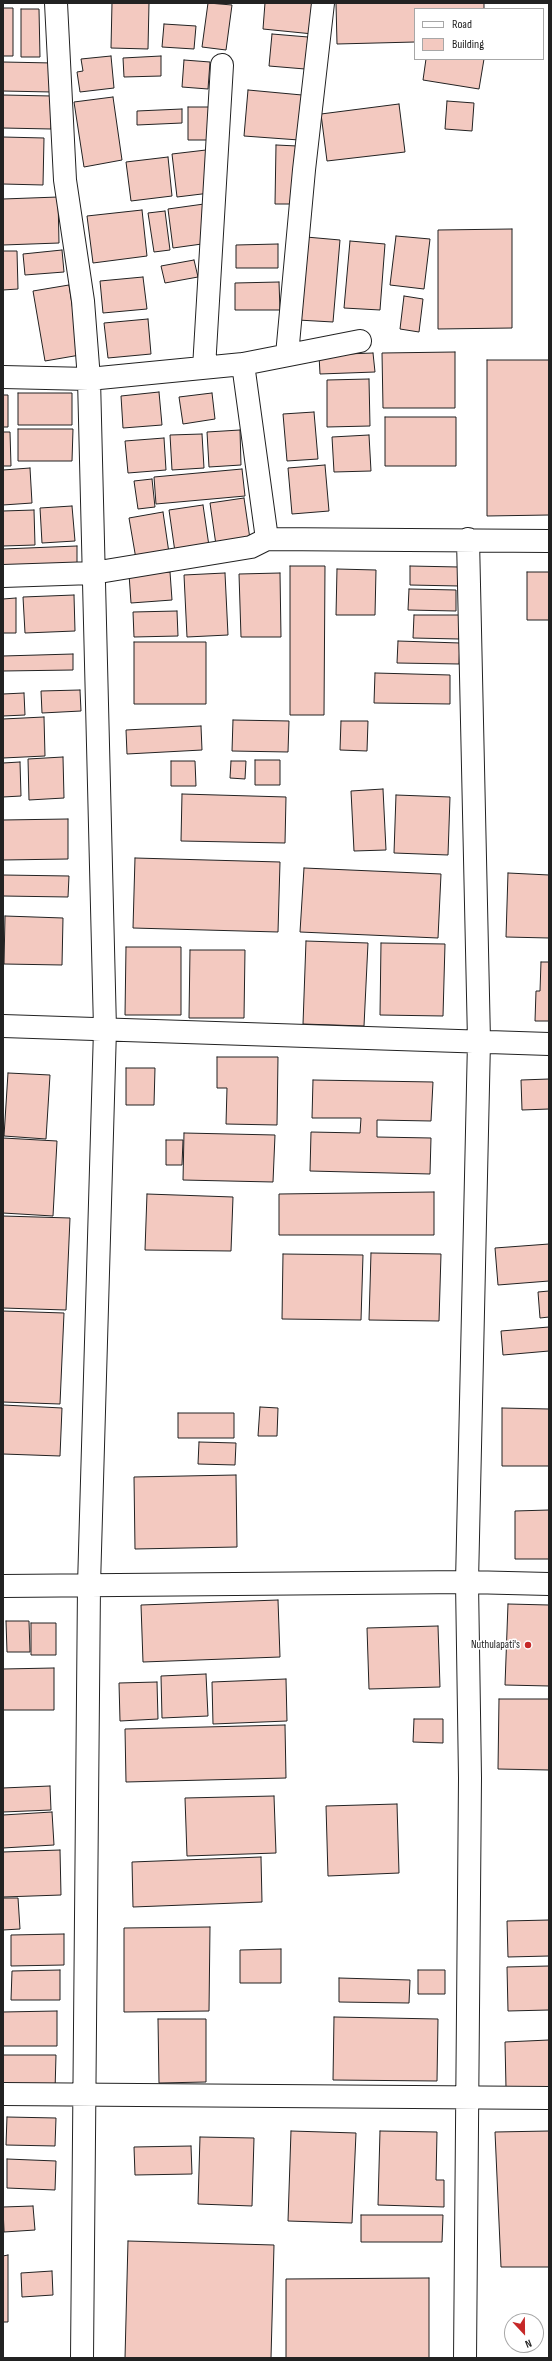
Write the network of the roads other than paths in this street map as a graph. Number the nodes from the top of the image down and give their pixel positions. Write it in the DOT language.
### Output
graph roads {
  1 [pos="56,3"];
  2 [pos="323,3"];
  3 [pos="222,65"];
  4 [pos="360,341"];
  5 [pos="287,355"];
  6 [pos="243,364"];
  7 [pos="204,368"];
  8 [pos="3,377"];
  9 [pos="90,379"];
  10 [pos="267,539"];
  11 [pos="468,539"];
  12 [pos="549,541"];
  13 [pos="93,573"];
  14 [pos="3,576"];
  15 [pos="3,1026"];
  16 [pos="105,1029"];
  17 [pos="479,1041"];
  18 [pos="549,1044"];
  19 [pos="468,1582"];
  20 [pos="549,1584"];
  21 [pos="89,1585"];
  22 [pos="3,1586"];
  23 [pos="3,2094"];
  24 [pos="84,2094"];
  25 [pos="466,2097"];
  26 [pos="549,2098"];
  27 [pos="82,2358"];
  28 [pos="465,2358"];
  1 -- 9 [label="street"];
  2 -- 5 [label="street"];
  3 -- 7 [label="street"];
  4 -- 5 [label="street"];
  5 -- 6 [label="street"];
  6 -- 7 [label="street"];
  6 -- 10 [label="street"];
  7 -- 9 [label="street"];
  8 -- 9 [label="street"];
  9 -- 13 [label="street"];
  10 -- 11 [label="street"];
  10 -- 13 [label="street"];
  11 -- 12 [label="street"];
  11 -- 17 [label="street"];
  13 -- 14 [label="street"];
  13 -- 16 [label="street"];
  15 -- 16 [label="street"];
  16 -- 17 [label="street"];
  16 -- 21 [label="street"];
  17 -- 18 [label="street"];
  17 -- 19 [label="street"];
  19 -- 20 [label="street"];
  19 -- 21 [label="street"];
  19 -- 25 [label="street"];
  21 -- 22 [label="street"];
  21 -- 24 [label="street"];
  23 -- 24 [label="street"];
  24 -- 25 [label="street"];
  24 -- 27 [label="street"];
  25 -- 26 [label="street"];
  25 -- 28 [label="street"];
}
